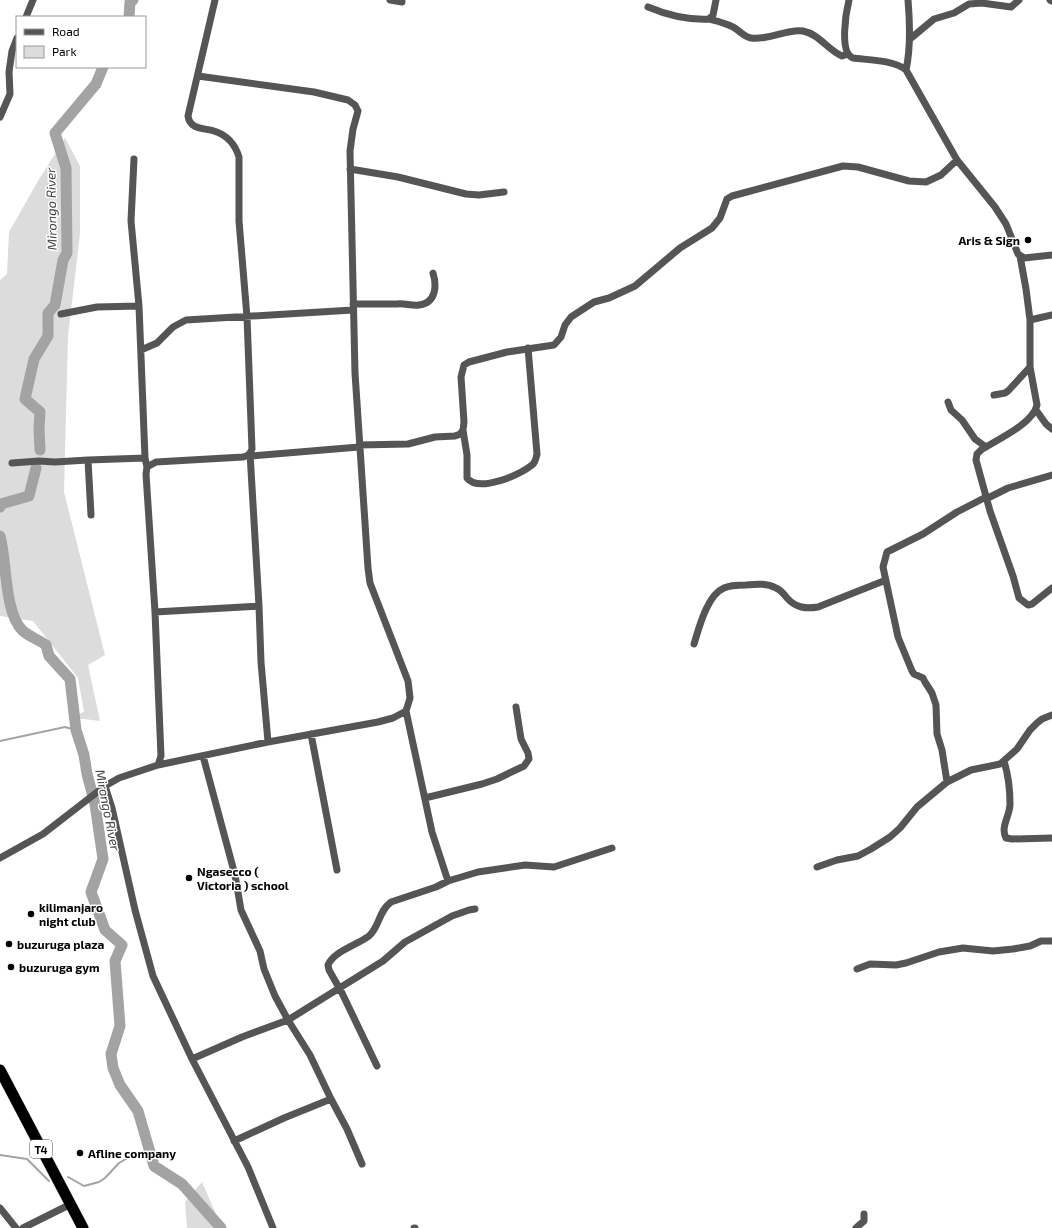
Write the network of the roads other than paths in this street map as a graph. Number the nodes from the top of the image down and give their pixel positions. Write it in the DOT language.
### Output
graph roads {
  1 [pos="33,0"];
  2 [pos="215,0"];
  3 [pos="390,0"];
  4 [pos="716,0"];
  5 [pos="849,0"];
  6 [pos="908,0"];
  7 [pos="1019,0"];
  8 [pos="402,2"];
  9 [pos="648,7"];
  10 [pos="26,16"];
  11 [pos="709,19"];
  12 [pos="910,39"];
  13 [pos="16,41"];
  14 [pos="848,54"];
  15 [pos="906,70"];
  16 [pos="198,76"];
  17 [pos="0,117"];
  18 [pos="134,159"];
  19 [pos="957,160"];
  20 [pos="350,169"];
  21 [pos="504,192"];
  22 [pos="1052,255"];
  23 [pos="1020,256"];
  24 [pos="434,273"];
  25 [pos="139,306"];
  26 [pos="353,307"];
  27 [pos="61,314"];
  28 [pos="1052,315"];
  29 [pos="247,317"];
  30 [pos="1030,320"];
  31 [pos="528,348"];
  32 [pos="141,350"];
  33 [pos="1030,367"];
  34 [pos="994,394"];
  35 [pos="948,402"];
  36 [pos="1036,410"];
  37 [pos="1052,429"];
  38 [pos="463,430"];
  39 [pos="359,446"];
  40 [pos="986,447"];
  41 [pos="250,454"];
  42 [pos="145,458"];
  43 [pos="88,460"];
  44 [pos="12,463"];
  45 [pos="147,467"];
  46 [pos="1052,474"];
  47 [pos="986,498"];
  48 [pos="91,515"];
  49 [pos="886,580"];
  50 [pos="1052,588"];
  51 [pos="259,606"];
  52 [pos="155,612"];
  53 [pos="694,644"];
  54 [pos="516,707"];
  55 [pos="406,711"];
  56 [pos="1052,715"];
  57 [pos="311,734"];
  58 [pos="268,742"];
  59 [pos="203,756"];
  60 [pos="1004,760"];
  61 [pos="158,766"];
  62 [pos="947,782"];
  63 [pos="105,786"];
  64 [pos="425,798"];
  65 [pos="1052,838"];
  66 [pos="612,848"];
  67 [pos="0,858"];
  68 [pos="817,867"];
  69 [pos="337,870"];
  70 [pos="448,881"];
  71 [pos="475,909"];
  72 [pos="1052,941"];
  73 [pos="857,969"];
  74 [pos="339,988"];
  75 [pos="288,1020"];
  76 [pos="192,1059"];
  77 [pos="377,1066"];
  78 [pos="0,1070"];
  79 [pos="331,1099"];
  80 [pos="234,1141"];
  81 [pos="362,1164"];
  82 [pos="71,1204"];
  83 [pos="0,1208"];
  84 [pos="864,1214"];
  85 [pos="16,1228"];
  86 [pos="23,1228"];
  87 [pos="84,1228"];
  88 [pos="273,1228"];
  89 [pos="856,1228"];
  1 -- 10 [label="street"];
  2 -- 16 [label="street"];
  3 -- 8 [label="street"];
  4 -- 11 [label="street"];
  5 -- 14 [label="street"];
  6 -- 12 [label="street"];
  7 -- 12 [label="street"];
  9 -- 11 [label="street"];
  11 -- 14 [label="street"];
  12 -- 15 [label="street"];
  13 -- 17 [label="street"];
  14 -- 15 [label="street"];
  15 -- 19 [label="street"];
  16 -- 20 [label="street"];
  16 -- 29 [label="street"];
  18 -- 25 [label="street"];
  19 -- 23 [label="street"];
  19 -- 31 [label="street"];
  20 -- 21 [label="street"];
  20 -- 26 [label="street"];
  22 -- 23 [label="street"];
  23 -- 30 [label="street"];
  24 -- 26 [label="street"];
  25 -- 27 [label="street"];
  25 -- 32 [label="street"];
  26 -- 29 [label="street"];
  26 -- 39 [label="street"];
  28 -- 30 [label="street"];
  29 -- 32 [label="street"];
  29 -- 41 [label="street"];
  30 -- 33 [label="street"];
  31 -- 38 [label="street"];
  31 -- 38 [label="street"];
  32 -- 42 [label="street"];
  33 -- 34 [label="street"];
  33 -- 36 [label="street"];
  35 -- 40 [label="street"];
  36 -- 37 [label="street"];
  36 -- 40 [label="street"];
  38 -- 39 [label="street"];
  39 -- 41 [label="street"];
  39 -- 55 [label="street"];
  40 -- 47 [label="street"];
  41 -- 45 [label="street"];
  41 -- 51 [label="street"];
  42 -- 43 [label="street"];
  42 -- 45 [label="street"];
  43 -- 44 [label="street"];
  43 -- 48 [label="street"];
  45 -- 52 [label="street"];
  46 -- 47 [label="street"];
  47 -- 49 [label="street"];
  47 -- 50 [label="street"];
  49 -- 53 [label="street"];
  49 -- 62 [label="street"];
  51 -- 52 [label="street"];
  51 -- 58 [label="street"];
  52 -- 61 [label="street"];
  54 -- 64 [label="street"];
  55 -- 57 [label="street"];
  55 -- 64 [label="street"];
  56 -- 60 [label="street"];
  57 -- 58 [label="street"];
  57 -- 69 [label="street"];
  58 -- 59 [label="street"];
  59 -- 61 [label="street"];
  59 -- 75 [label="street"];
  60 -- 62 [label="street"];
  60 -- 65 [label="street"];
  61 -- 63 [label="street"];
  62 -- 68 [label="street"];
  63 -- 67 [label="street"];
  63 -- 76 [label="street"];
  64 -- 70 [label="street"];
  66 -- 70 [label="street"];
  70 -- 74 [label="street"];
  71 -- 74 [label="street"];
  72 -- 73 [label="street"];
  74 -- 75 [label="street"];
  74 -- 77 [label="street"];
  75 -- 76 [label="street"];
  75 -- 79 [label="street"];
  76 -- 80 [label="street"];
  78 -- 82 [label="highway, T4"];
  79 -- 80 [label="street"];
  79 -- 81 [label="street"];
  80 -- 88 [label="street"];
  82 -- 86 [label="street"];
  82 -- 87 [label="highway, T4"];
  83 -- 85 [label="street"];
  84 -- 89 [label="street"];
}
